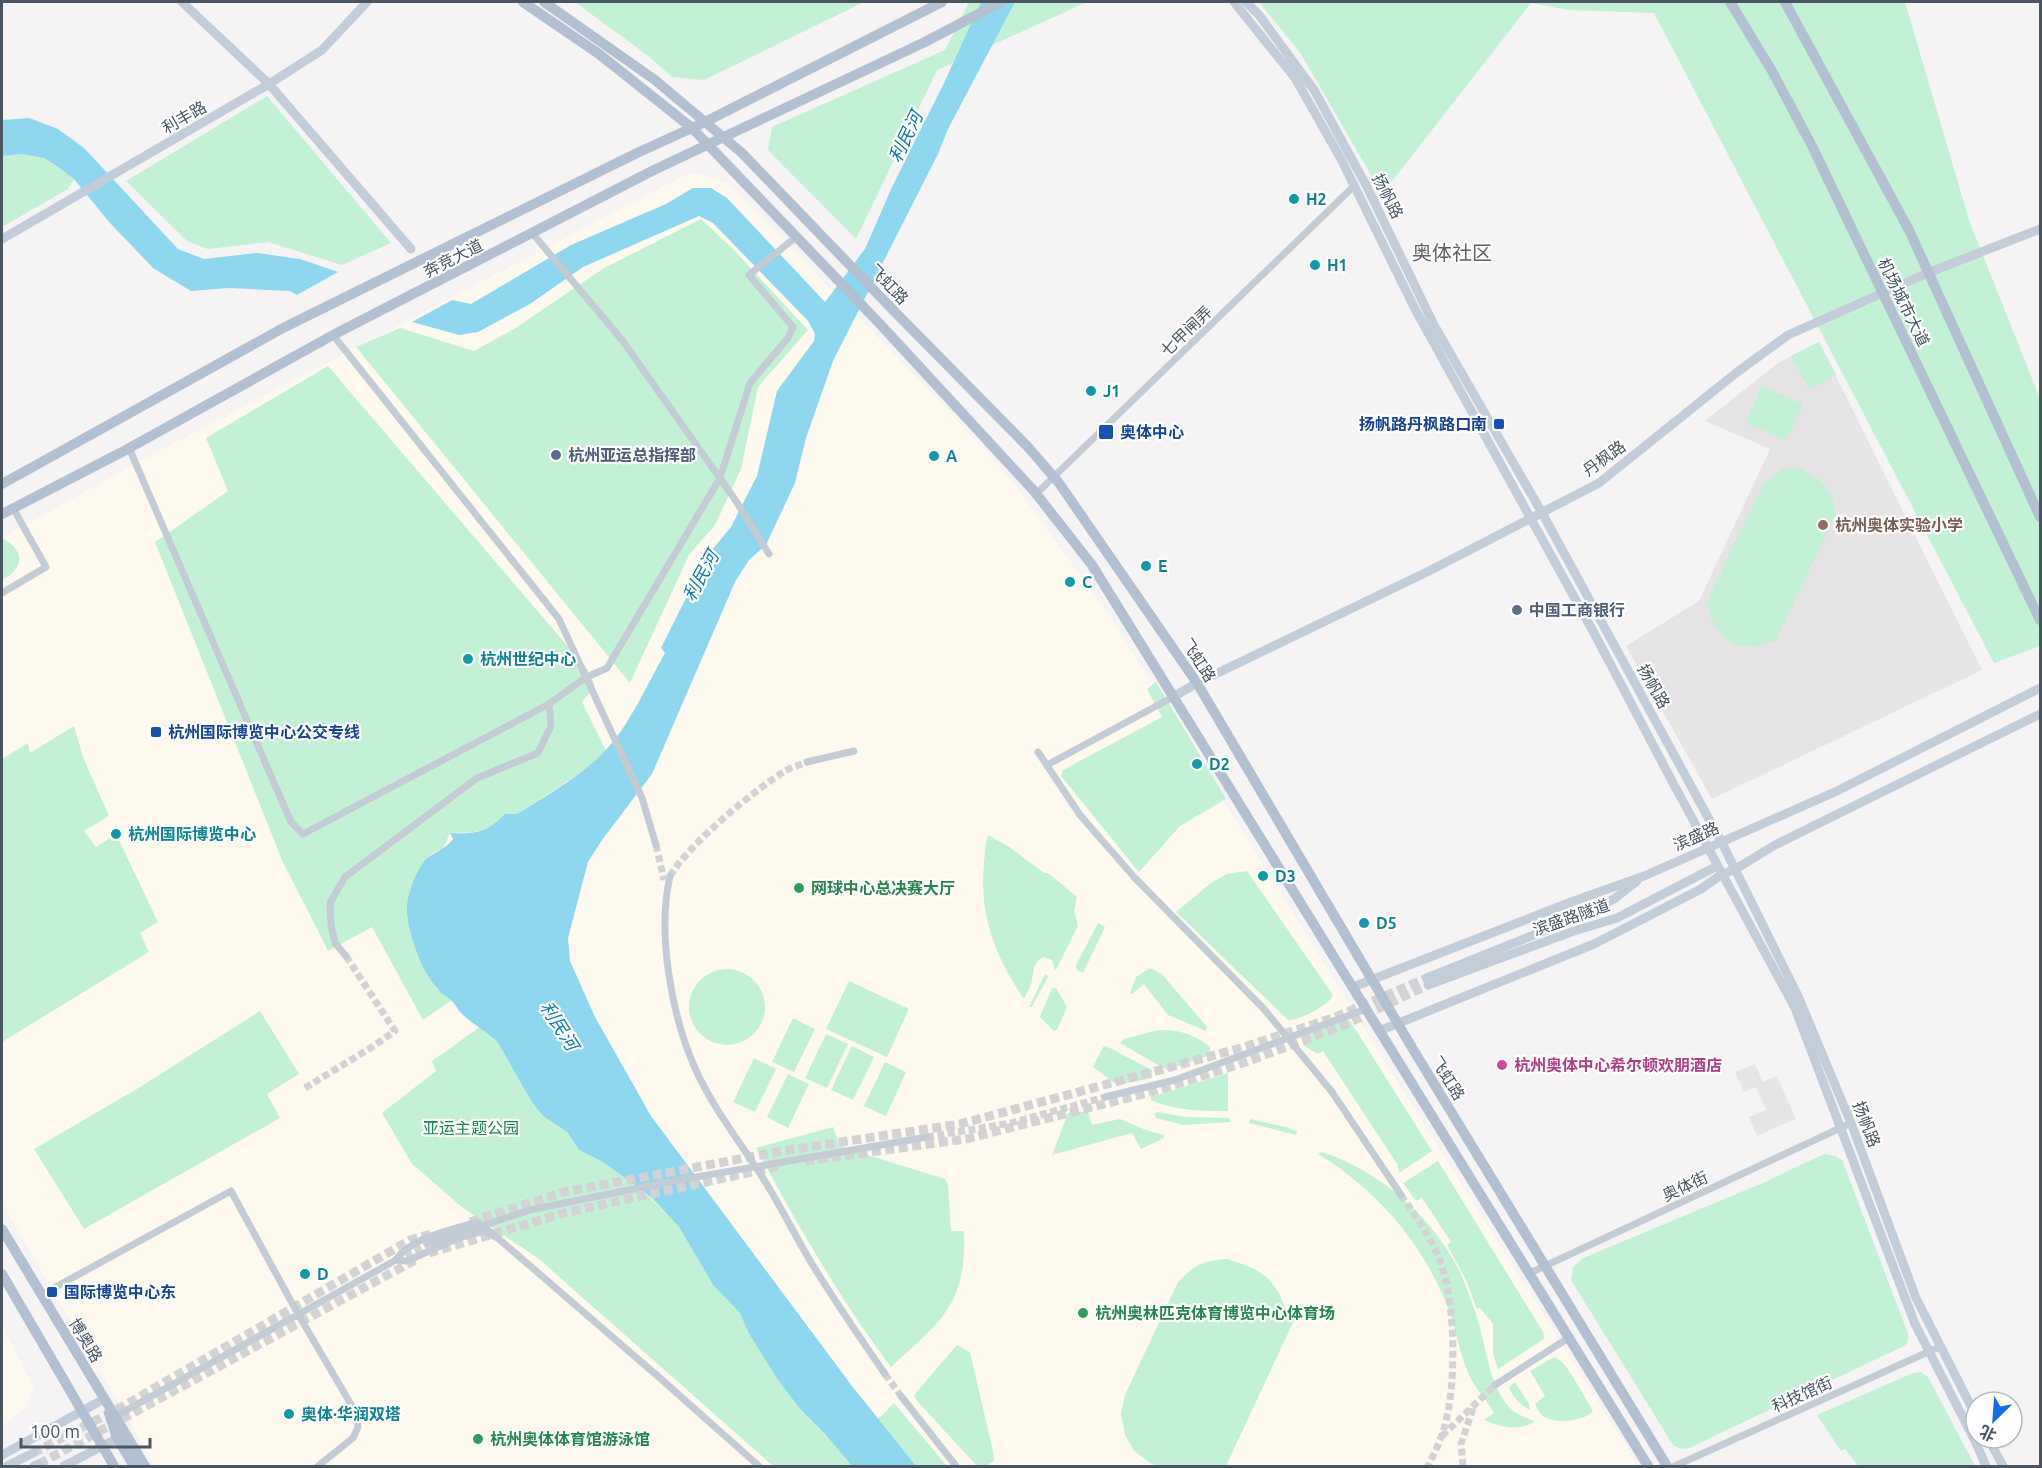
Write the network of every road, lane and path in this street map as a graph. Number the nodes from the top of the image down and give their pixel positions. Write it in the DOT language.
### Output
graph roads {
  1 [pos="182,2"];
  2 [pos="367,2"];
  3 [pos="523,2"];
  4 [pos="544,2"];
  5 [pos="942,2"];
  6 [pos="1001,2"];
  7 [pos="1234,2"];
  8 [pos="1246,2"];
  9 [pos="1730,2"];
  10 [pos="1785,2"];
  11 [pos="269,84"];
  12 [pos="705,122"];
  13 [pos="692,128"];
  14 [pos="723,136"];
  15 [pos="708,144"];
  16 [pos="1354,186"];
  17 [pos="2040,229"];
  18 [pos="533,234"];
  19 [pos="796,237"];
  20 [pos="2,238"];
  21 [pos="411,249"];
  22 [pos="1930,272"];
  23 [pos="1883,294"];
  24 [pos="333,335"];
  25 [pos="129,448"];
  26 [pos="720,478"];
  27 [pos="1054,478"];
  28 [pos="2,484"];
  29 [pos="1036,494"];
  30 [pos="13,508"];
  31 [pos="1541,511"];
  32 [pos="2,514"];
  33 [pos="2040,517"];
  34 [pos="1529,518"];
  35 [pos="769,554"];
  36 [pos="2,593"];
  37 [pos="2040,620"];
  38 [pos="585,678"];
  39 [pos="1197,683"];
  40 [pos="2040,688"];
  41 [pos="1173,697"];
  42 [pos="549,704"];
  43 [pos="2040,714"];
  44 [pos="854,751"];
  45 [pos="1038,752"];
  46 [pos="807,762"];
  47 [pos="1047,765"];
  48 [pos="1721,841"];
  49 [pos="656,845"];
  50 [pos="1708,848"];
  51 [pos="1720,870"];
  52 [pos="1734,870"];
  53 [pos="1644,876"];
  54 [pos="667,881"];
  55 [pos="346,956"];
  56 [pos="1372,979"];
  57 [pos="1353,987"];
  58 [pos="1366,1009"];
  59 [pos="1398,1025"];
  60 [pos="1378,1031"];
  61 [pos="1288,1038"];
  62 [pos="1105,1097"];
  63 [pos="1851,1123"];
  64 [pos="1841,1128"];
  65 [pos="927,1137"];
  66 [pos="1401,1195"];
  67 [pos="2,1229"];
  68 [pos="499,1239"];
  69 [pos="428,1244"];
  70 [pos="396,1260"];
  71 [pos="1545,1266"];
  72 [pos="1530,1273"];
  73 [pos="2,1274"];
  74 [pos="41,1295"];
  75 [pos="298,1314"];
  76 [pos="1570,1337"];
  77 [pos="1939,1347"];
  78 [pos="1928,1352"];
  79 [pos="885,1374"];
  80 [pos="1496,1385"];
  81 [pos="1964,1394"];
  82 [pos="901,1396"];
  83 [pos="104,1399"];
  84 [pos="82,1411"];
  85 [pos="116,1416"];
  86 [pos="122,1436"];
  87 [pos="101,1446"];
  88 [pos="1994,1450"];
  89 [pos="33,1453"];
  90 [pos="2,1455"];
  91 [pos="7,1467"];
  92 [pos="63,1467"];
  93 [pos="114,1467"];
  94 [pos="134,1467"];
  95 [pos="145,1467"];
  96 [pos="318,1467"];
  97 [pos="759,1467"];
  98 [pos="956,1467"];
  99 [pos="1648,1467"];
  100 [pos="1667,1467"];
  101 [pos="1675,1467"];
  102 [pos="1986,1467"];
  103 [pos="2003,1467"];
  1 -- 11 [label="main road"];
  2 -- 11 [label="main road, 利丰路"];
  3 -- 13 [label="main road, 飞虹路"];
  4 -- 12 [label="main road, 飞虹路"];
  5 -- 12 [label="main road, 奔竞大道"];
  6 -- 14 [label="main road, 奔竞大道"];
  7 -- 16 [label="main road"];
  8 -- 31 [label="main road, 扬帆路"];
  9 -- 23 [label="main road, 机场城市大道"];
  10 -- 22 [label="main road, 机场城市大道"];
  11 -- 20 [label="main road, 利丰路"];
  11 -- 21 [label="main road"];
  12 -- 13 [label="main road, 奔竞大道"];
  12 -- 14 [label="main road, 飞虹路"];
  13 -- 15 [label="main road, 飞虹路"];
  13 -- 28 [label="main road, 奔竞大道"];
  14 -- 15 [label="main road, 奔竞大道"];
  14 -- 27 [label="main road, 飞虹路"];
  15 -- 18 [label="main road, 奔竞大道"];
  15 -- 19 [label="main road, 飞虹路"];
  16 -- 27 [label="street, 七甲闸弄"];
  16 -- 34 [label="main road"];
  17 -- 22 [label="main road, 丹枫路"];
  18 -- 24 [label="main road, 奔竞大道"];
  18 -- 26 [label="street"];
  19 -- 26 [label="street"];
  19 -- 29 [label="main road, 飞虹路"];
  22 -- 23 [label="main road, 丹枫路"];
  22 -- 33 [label="main road, 机场城市大道"];
  23 -- 31 [label="main road, 丹枫路"];
  23 -- 37 [label="main road, 机场城市大道"];
  24 -- 25 [label="main road, 奔竞大道"];
  24 -- 38 [label="street"];
  25 -- 30 [label="main road, 奔竞大道"];
  25 -- 42 [label="street"];
  26 -- 35 [label="street"];
  26 -- 38 [label="street"];
  27 -- 29 [label="street, 七甲闸弄"];
  27 -- 39 [label="main road, 飞虹路"];
  29 -- 41 [label="main road, 飞虹路"];
  30 -- 32 [label="main road, 奔竞大道"];
  30 -- 36 [label="street"];
  31 -- 34 [label="main road, 丹枫路"];
  31 -- 48 [label="main road, 扬帆路"];
  34 -- 39 [label="main road, 丹枫路"];
  34 -- 50 [label="main road"];
  38 -- 42 [label="street"];
  38 -- 49 [label="street"];
  39 -- 41 [label="main road, 丹枫路"];
  39 -- 56 [label="main road, 飞虹路"];
  40 -- 48 [label="main road, 滨盛路"];
  41 -- 47 [label="street"];
  41 -- 57 [label="main road, 飞虹路"];
  42 -- 55 [label="street"];
  43 -- 52 [label="main road"];
  44 -- 46 [label="street"];
  45 -- 47 [label="street"];
  47 -- 61 [label="street"];
  48 -- 50 [label="main road, 滨盛路"];
  48 -- 52 [label="main road, 扬帆路"];
  50 -- 51 [label="main road"];
  50 -- 53 [label="main road, 滨盛路"];
  51 -- 52 [label="main road"];
  51 -- 53 [label="main road, 滨盛路隧道"];
  51 -- 59 [label="main road"];
  51 -- 64 [label="main road"];
  52 -- 63 [label="main road, 扬帆路"];
  53 -- 56 [label="main road, 滨盛路"];
  54 -- 79 [label="street"];
  56 -- 57 [label="main road, 滨盛路"];
  56 -- 59 [label="main road, 飞虹路"];
  57 -- 58 [label="main road, 飞虹路"];
  58 -- 60 [label="main road, 飞虹路"];
  58 -- 61 [label="street"];
  59 -- 60 [label="main road"];
  59 -- 71 [label="main road, 飞虹路"];
  60 -- 72 [label="main road, 飞虹路"];
  61 -- 62 [label="street"];
  61 -- 66 [label="street"];
  63 -- 64 [label="street, 奥体街"];
  63 -- 77 [label="main road, 扬帆路"];
  64 -- 71 [label="street, 奥体街"];
  64 -- 78 [label="main road"];
  65 -- 69 [label="street, bridge"];
  67 -- 74 [label="main road, 博奥路"];
  68 -- 70 [label="street"];
  68 -- 70 [label="street"];
  68 -- 97 [label="street"];
  70 -- 75 [label="street"];
  71 -- 72 [label="street, 奥体街"];
  71 -- 100 [label="main road, 飞虹路"];
  72 -- 76 [label="main road, 飞虹路"];
  73 -- 84 [label="main road"];
  74 -- 75 [label="street"];
  74 -- 83 [label="main road, 博奥路"];
  75 -- 85 [label="street"];
  75 -- 96 [label="street"];
  76 -- 80 [label="street"];
  76 -- 99 [label="main road, 飞虹路"];
  77 -- 78 [label="street, 科技馆街"];
  77 -- 81 [label="main road, 扬帆路"];
  78 -- 101 [label="street, 科技馆街"];
  78 -- 102 [label="main road"];
  82 -- 98 [label="street"];
  83 -- 84 [label="main road"];
  83 -- 85 [label="main road, 博奥路"];
  83 -- 86 [label="main road"];
  84 -- 87 [label="main road"];
  84 -- 90 [label="main road"];
  85 -- 86 [label="main road, 博奥路"];
  86 -- 87 [label="main road"];
  86 -- 94 [label="main road"];
  86 -- 95 [label="main road, 博奥路"];
  87 -- 92 [label="main road"];
  87 -- 93 [label="main road"];
  88 -- 103 [label="main road"];
  89 -- 91 [label="main road"];
}
